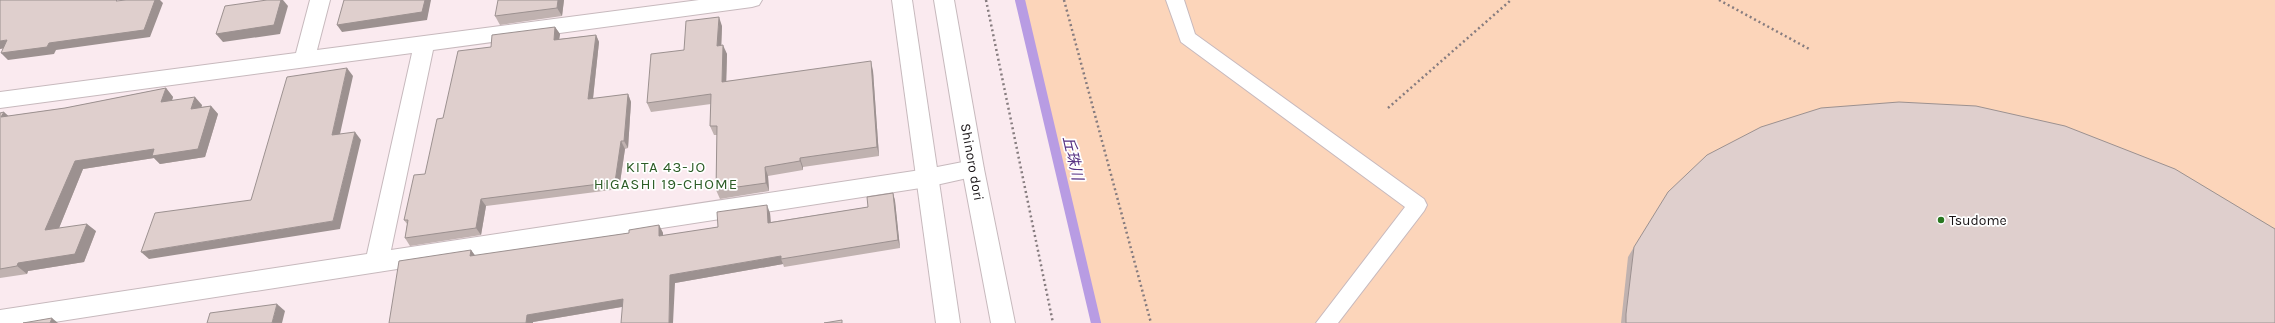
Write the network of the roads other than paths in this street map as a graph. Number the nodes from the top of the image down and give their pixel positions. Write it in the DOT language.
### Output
graph roads {
  1 [pos="320,0"];
  2 [pos="752,0"];
  3 [pos="902,0"];
  4 [pos="944,0"];
  5 [pos="1175,0"];
  6 [pos="424,44"];
  7 [pos="304,60"];
  8 [pos="0,100"];
  9 [pos="973,169"];
  10 [pos="927,178"];
  11 [pos="377,262"];
  12 [pos="0,320"];
  13 [pos="948,323"];
  14 [pos="1003,323"];
  15 [pos="1326,323"];
  1 -- 7 [label="street"];
  2 -- 6 [label="street"];
  3 -- 10 [label="street"];
  4 -- 9 [label="street, Shinoro dori"];
  5 -- 15 [label="lane"];
  6 -- 7 [label="street"];
  6 -- 11 [label="street"];
  7 -- 8 [label="street"];
  9 -- 10 [label="street"];
  9 -- 14 [label="street, Shinoro dori"];
  10 -- 11 [label="street"];
  10 -- 13 [label="street"];
  11 -- 12 [label="street"];
}
